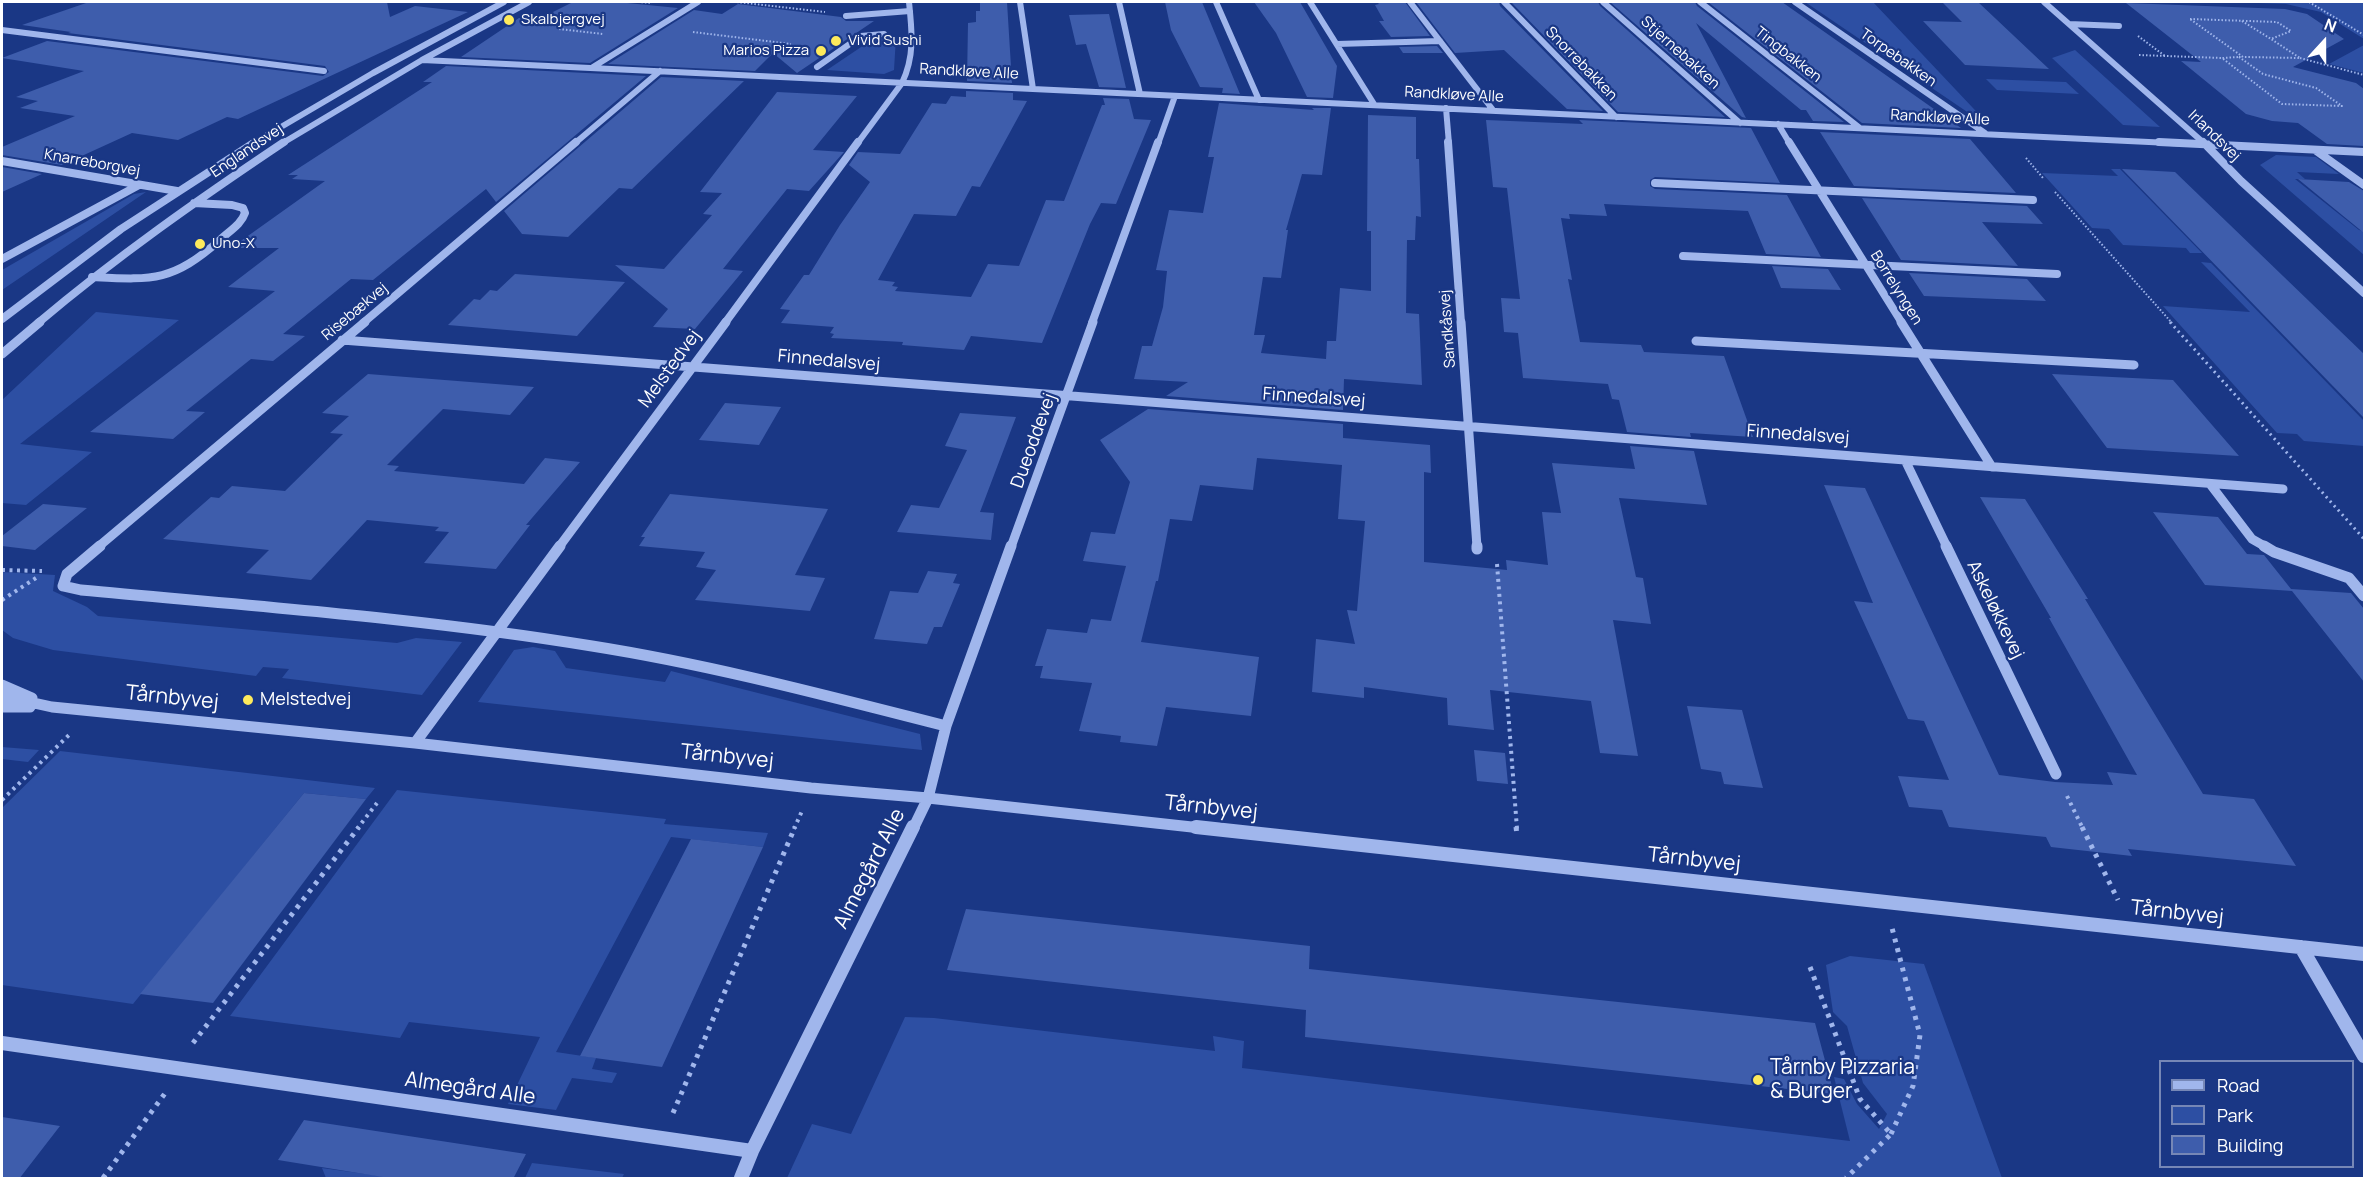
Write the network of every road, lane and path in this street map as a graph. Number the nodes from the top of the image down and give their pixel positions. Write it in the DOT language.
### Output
graph roads {
  1 [pos="504,2"];
  2 [pos="529,2"];
  3 [pos="698,2"];
  4 [pos="737,2"];
  5 [pos="1020,2"];
  6 [pos="1119,2"];
  7 [pos="1216,2"];
  8 [pos="1310,2"];
  9 [pos="1410,2"];
  10 [pos="1504,2"];
  11 [pos="1604,2"];
  12 [pos="1700,2"];
  13 [pos="1795,2"];
  14 [pos="2044,2"];
  15 [pos="2309,2"];
  16 [pos="909,6"];
  17 [pos="846,16"];
  18 [pos="2241,21"];
  19 [pos="2069,24"];
  20 [pos="2119,26"];
  21 [pos="657,28"];
  22 [pos="2,30"];
  23 [pos="884,34"];
  24 [pos="2364,34"];
  25 [pos="2129,35"];
  26 [pos="2271,39"];
  27 [pos="1440,41"];
  28 [pos="790,44"];
  29 [pos="1338,44"];
  30 [pos="2102,54"];
  31 [pos="2166,56"];
  32 [pos="2239,57"];
  33 [pos="2243,57"];
  34 [pos="2222,58"];
  35 [pos="2300,58"];
  36 [pos="422,60"];
  37 [pos="817,66"];
  38 [pos="592,68"];
  39 [pos="324,71"];
  40 [pos="660,71"];
  41 [pos="2364,75"];
  42 [pos="902,83"];
  43 [pos="1033,89"];
  44 [pos="1140,94"];
  45 [pos="1175,96"];
  46 [pos="1259,100"];
  47 [pos="1374,104"];
  48 [pos="1446,108"];
  49 [pos="1493,110"];
  50 [pos="1616,117"];
  51 [pos="1740,123"];
  52 [pos="1778,124"];
  53 [pos="1860,128"];
  54 [pos="1987,134"];
  55 [pos="2206,145"];
  56 [pos="2315,150"];
  57 [pos="2364,152"];
  58 [pos="2026,158"];
  59 [pos="2,161"];
  60 [pos="1655,183"];
  61 [pos="2048,183"];
  62 [pos="139,185"];
  63 [pos="2364,185"];
  64 [pos="177,191"];
  65 [pos="1819,191"];
  66 [pos="2055,192"];
  67 [pos="2033,200"];
  68 [pos="194,203"];
  69 [pos="1683,256"];
  70 [pos="2,259"];
  71 [pos="1866,264"];
  72 [pos="2057,274"];
  73 [pos="92,277"];
  74 [pos="2364,292"];
  75 [pos="2,319"];
  76 [pos="342,340"];
  77 [pos="1696,341"];
  78 [pos="1921,353"];
  79 [pos="2,354"];
  80 [pos="2134,365"];
  81 [pos="693,367"];
  82 [pos="1068,397"];
  83 [pos="1468,426"];
  84 [pos="1905,460"];
  85 [pos="1992,467"];
  86 [pos="2210,484"];
  87 [pos="2283,489"];
  88 [pos="2364,539"];
  89 [pos="1477,549"];
  90 [pos="2,570"];
  91 [pos="2364,596"];
  92 [pos="2,600"];
  93 [pos="498,631"];
  94 [pos="2,685"];
  95 [pos="2,696"];
  96 [pos="52,706"];
  97 [pos="2,707"];
  98 [pos="94,711"];
  99 [pos="946,726"];
  100 [pos="415,743"];
  101 [pos="2056,774"];
  102 [pos="811,788"];
  103 [pos="928,798"];
  104 [pos="2,800"];
  105 [pos="377,803"];
  106 [pos="1519,862"];
  107 [pos="1885,902"];
  108 [pos="2132,929"];
  109 [pos="2301,947"];
  110 [pos="2364,954"];
  111 [pos="1810,967"];
  112 [pos="2,1044"];
  113 [pos="2364,1056"];
  114 [pos="179,1069"];
  115 [pos="1891,1134"];
  116 [pos="663,1138"];
  117 [pos="752,1151"];
  118 [pos="103,1179"];
  119 [pos="741,1179"];
  120 [pos="1846,1179"];
  1 -- 64 [label="street, Englandsvej"];
  2 -- 36 [label="street, Englandsvej"];
  3 -- 21 [label="street"];
  4 -- 17 [label="path"];
  5 -- 43 [label="street"];
  6 -- 44 [label="street"];
  7 -- 46 [label="street"];
  8 -- 29 [label="street"];
  9 -- 27 [label="street"];
  10 -- 50 [label="street, Snorrebakken"];
  11 -- 51 [label="street, Stjernebakken"];
  12 -- 53 [label="street, Tingbakken"];
  13 -- 54 [label="street, Torpebakken"];
  14 -- 19 [label="street, Irlandsvej"];
  15 -- 24 [label="path"];
  16 -- 17 [label="street"];
  16 -- 42 [label="street, Melstedvej"];
  18 -- 26 [label="path"];
  18 -- 26 [label="path"];
  18 -- 33 [label="path"];
  19 -- 20 [label="street"];
  19 -- 30 [label="street, Irlandsvej"];
  21 -- 28 [label="path"];
  21 -- 38 [label="street"];
  22 -- 39 [label="street"];
  23 -- 37 [label="street"];
  25 -- 31 [label="path"];
  26 -- 35 [label="path"];
  27 -- 29 [label="street"];
  27 -- 49 [label="street"];
  29 -- 47 [label="street"];
  30 -- 31 [label="path"];
  30 -- 55 [label="street, Irlandsvej"];
  31 -- 34 [label="path"];
  32 -- 33 [label="path"];
  32 -- 34 [label="path"];
  32 -- 34 [label="path"];
  33 -- 35 [label="path"];
  35 -- 41 [label="path"];
  36 -- 38 [label="street, Randkløve Alle"];
  36 -- 68 [label="street, Englandsvej"];
  38 -- 40 [label="street, Randkløve Alle"];
  40 -- 42 [label="street, Randkløve Alle"];
  40 -- 76 [label="street, Risebækvej"];
  42 -- 43 [label="street, Randkløve Alle"];
  42 -- 81 [label="street, Melstedvej"];
  43 -- 44 [label="street, Randkløve Alle"];
  44 -- 45 [label="street, Randkløve Alle"];
  45 -- 46 [label="street, Randkløve Alle"];
  45 -- 82 [label="street, Dueoddevej"];
  46 -- 47 [label="street, Randkløve Alle"];
  47 -- 48 [label="street, Randkløve Alle"];
  48 -- 49 [label="street, Randkløve Alle"];
  48 -- 83 [label="street, Sandkåsvej"];
  49 -- 50 [label="street, Randkløve Alle"];
  50 -- 51 [label="street, Randkløve Alle"];
  51 -- 52 [label="street, Randkløve Alle"];
  52 -- 53 [label="street, Randkløve Alle"];
  52 -- 65 [label="street, Borrelyngen"];
  53 -- 54 [label="street, Randkløve Alle"];
  54 -- 55 [label="street, Randkløve Alle"];
  55 -- 56 [label="street, Randkløve Alle"];
  55 -- 74 [label="street, Irlandsvej"];
  56 -- 57 [label="street, Randkløve Alle"];
  56 -- 63 [label="street"];
  58 -- 61 [label="path"];
  59 -- 62 [label="street, Knarreborgvej"];
  60 -- 65 [label="street"];
  62 -- 64 [label="street, Knarreborgvej"];
  62 -- 70 [label="street"];
  64 -- 75 [label="street, Englandsvej"];
  65 -- 67 [label="street"];
  65 -- 71 [label="street, Borrelyngen"];
  66 -- 88 [label="path"];
  68 -- 73 [label="street, Englandsvej"];
  68 -- 73 [label="street"];
  69 -- 71 [label="street"];
  71 -- 72 [label="street"];
  71 -- 78 [label="street, Borrelyngen"];
  73 -- 79 [label="street, Englandsvej"];
  76 -- 81 [label="street, Finnedalsvej"];
  76 -- 93 [label="street, Risebækvej"];
  77 -- 78 [label="street"];
  78 -- 80 [label="street"];
  78 -- 85 [label="street, Borrelyngen"];
  81 -- 82 [label="street, Finnedalsvej"];
  81 -- 93 [label="street, Melstedvej"];
  82 -- 83 [label="street, Finnedalsvej"];
  82 -- 99 [label="street, Dueoddevej"];
  83 -- 84 [label="street, Finnedalsvej"];
  83 -- 89 [label="street, Sandkåsvej"];
  84 -- 85 [label="street, Finnedalsvej"];
  84 -- 101 [label="street, Askeløkkevej"];
  85 -- 86 [label="street, Finnedalsvej"];
  86 -- 87 [label="street, Finnedalsvej"];
  86 -- 91 [label="street"];
  89 -- 106 [label="path"];
  90 -- 92 [label="path"];
  93 -- 99 [label="street"];
  93 -- 100 [label="street, Melstedvej"];
  94 -- 96 [label="street"];
  95 -- 96 [label="street, Tårnbyvej"];
  96 -- 97 [label="street, Tårnbyvej"];
  96 -- 98 [label="street, Tårnbyvej"];
  98 -- 100 [label="street, Tårnbyvej"];
  98 -- 104 [label="path"];
  99 -- 103 [label="street, Dueoddevej"];
  100 -- 102 [label="street, Tårnbyvej"];
  101 -- 108 [label="path"];
  102 -- 103 [label="street, Tårnbyvej"];
  102 -- 116 [label="path"];
  103 -- 106 [label="street, Tårnbyvej"];
  103 -- 117 [label="street, Almegård Alle"];
  105 -- 114 [label="path"];
  106 -- 107 [label="street, Tårnbyvej"];
  107 -- 108 [label="street, Tårnbyvej"];
  107 -- 115 [label="path"];
  108 -- 109 [label="street, Tårnbyvej"];
  109 -- 110 [label="street, Tårnbyvej"];
  109 -- 113 [label="street"];
  111 -- 115 [label="path"];
  112 -- 114 [label="street, Almegård Alle"];
  114 -- 116 [label="street, Almegård Alle"];
  114 -- 118 [label="path"];
  115 -- 120 [label="path"];
  116 -- 117 [label="street, Almegård Alle"];
  117 -- 119 [label="street, Almegård Alle"];
}
